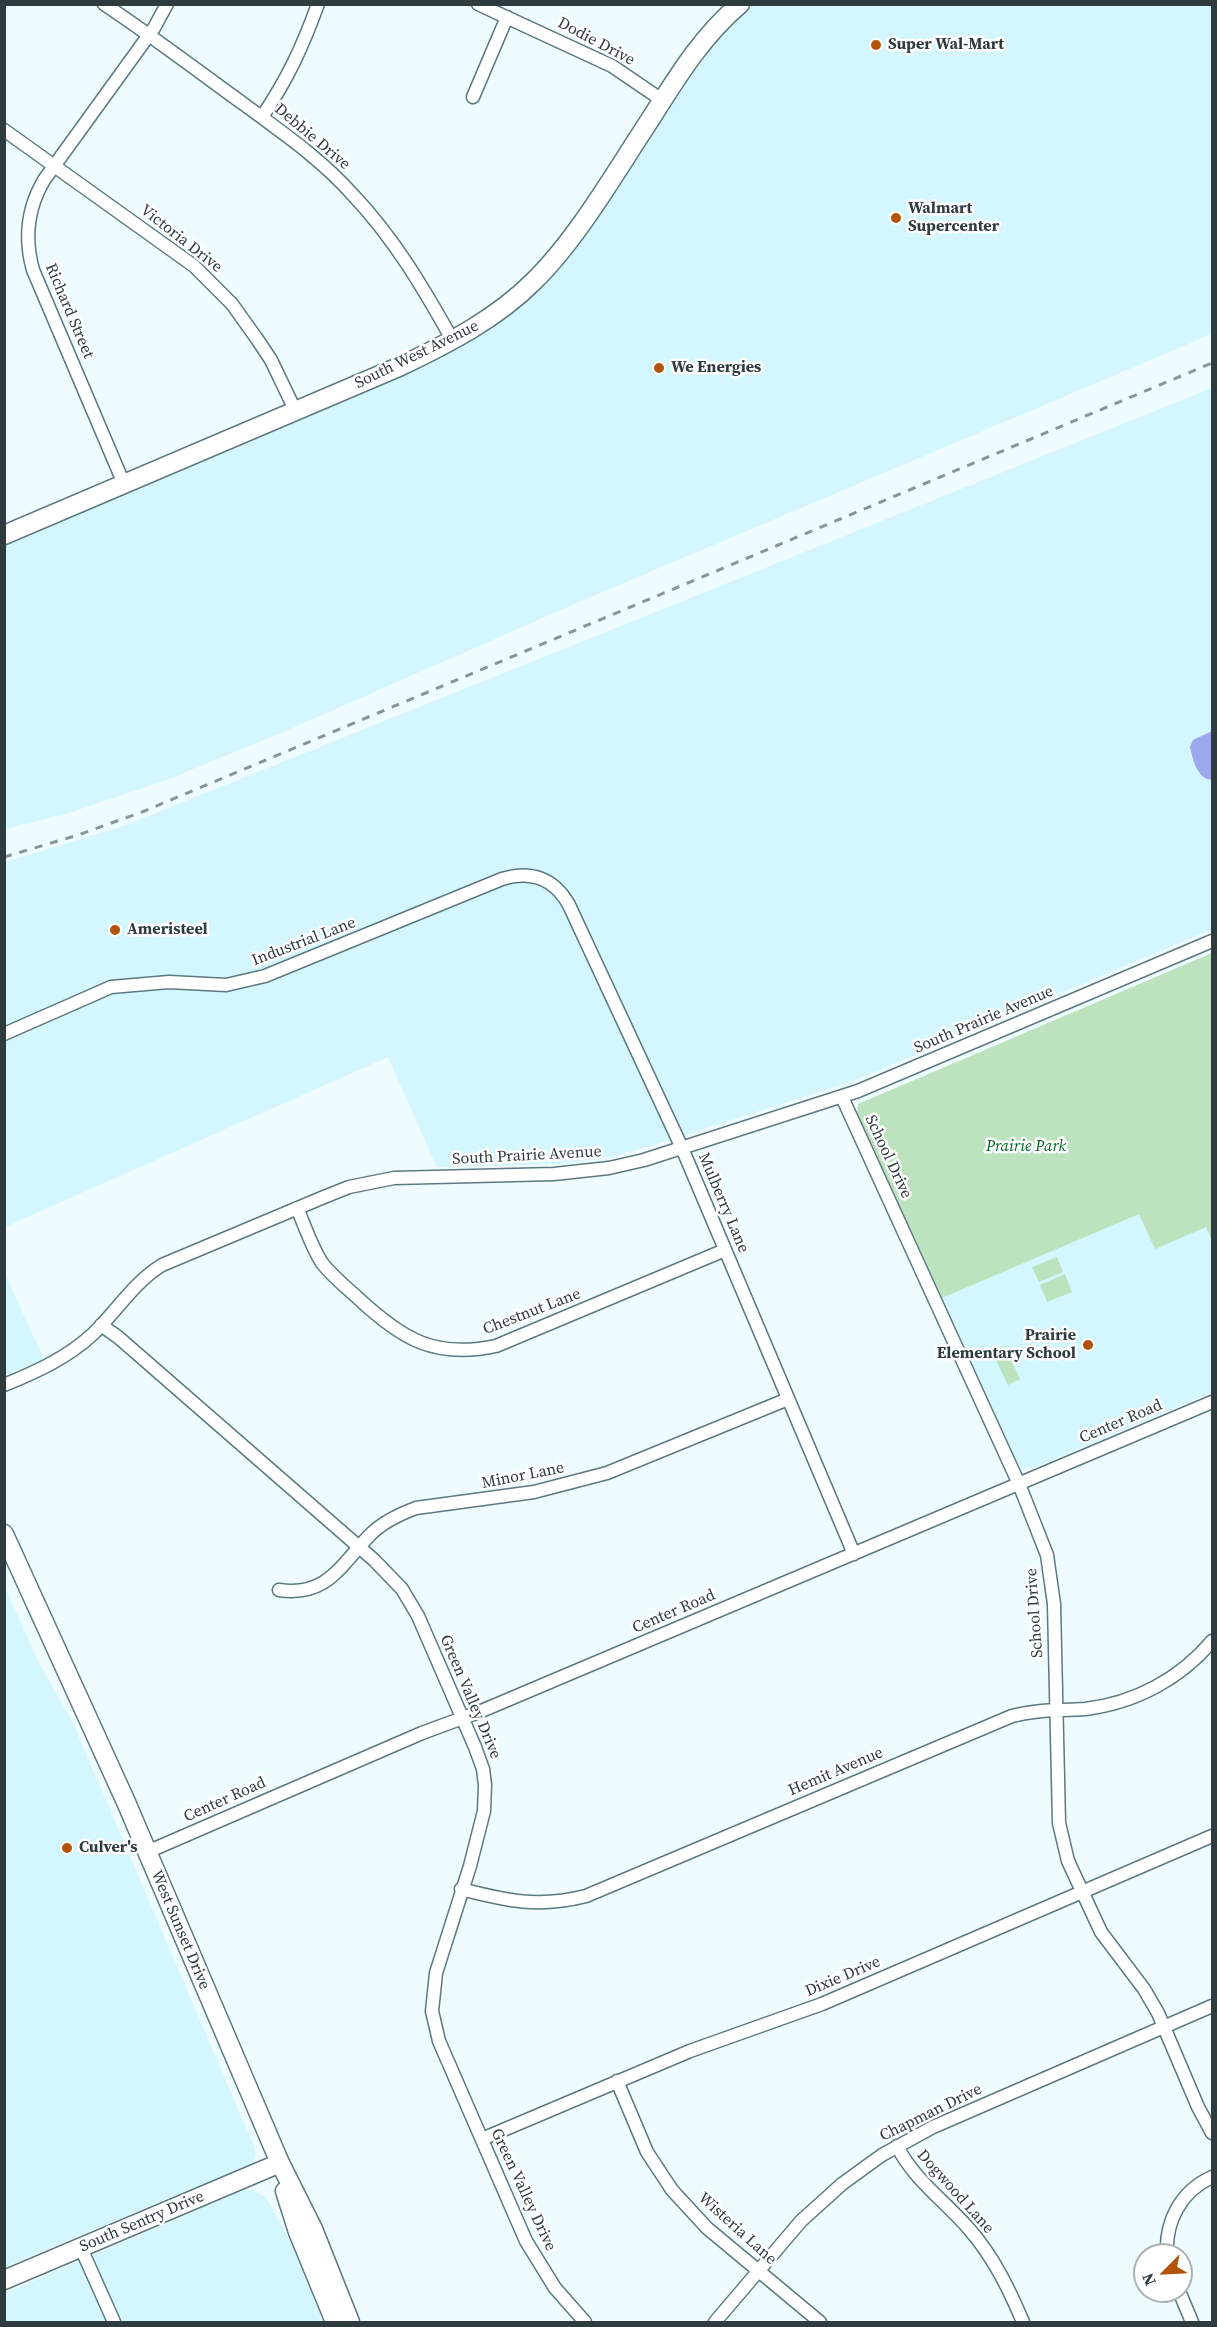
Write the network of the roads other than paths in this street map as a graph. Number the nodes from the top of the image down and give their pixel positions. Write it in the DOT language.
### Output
graph roads {
  1 [pos="104,4"];
  2 [pos="167,4"];
  3 [pos="318,4"];
  4 [pos="478,4"];
  5 [pos="740,4"];
  6 [pos="507,17"];
  7 [pos="149,35"];
  8 [pos="473,97"];
  9 [pos="662,100"];
  10 [pos="262,117"];
  11 [pos="4,130"];
  12 [pos="55,166"];
  13 [pos="453,341"];
  14 [pos="296,412"];
  15 [pos="124,484"];
  16 [pos="4,536"];
  17 [pos="542,878"];
  18 [pos="1212,941"];
  19 [pos="4,1034"];
  20 [pos="842,1097"];
  21 [pos="682,1148"];
  22 [pos="297,1208"];
  23 [pos="724,1250"];
  24 [pos="101,1325"];
  25 [pos="4,1385"];
  26 [pos="788,1399"];
  27 [pos="1212,1402"];
  28 [pos="1019,1484"];
  29 [pos="4,1534"];
  30 [pos="359,1547"];
  31 [pos="854,1554"];
  32 [pos="279,1590"];
  33 [pos="1212,1641"];
  34 [pos="1057,1709"];
  35 [pos="462,1719"];
  36 [pos="1212,1836"];
  37 [pos="147,1852"];
  38 [pos="461,1889"];
  39 [pos="1081,1892"];
  40 [pos="1212,2007"];
  41 [pos="1164,2027"];
  42 [pos="617,2081"];
  43 [pos="1212,2133"];
  44 [pos="482,2139"];
  45 [pos="897,2146"];
  46 [pos="280,2163"];
  47 [pos="1212,2177"];
  48 [pos="1167,2243"];
  49 [pos="81,2248"];
  50 [pos="758,2271"];
  51 [pos="4,2280"];
  52 [pos="1184,2303"];
  53 [pos="114,2322"];
  54 [pos="335,2322"];
  55 [pos="350,2322"];
  56 [pos="585,2322"];
  57 [pos="715,2322"];
  58 [pos="820,2322"];
  59 [pos="1023,2322"];
  60 [pos="1192,2322"];
  1 -- 7 [label="street, Debbie Drive"];
  2 -- 7 [label="street, Richard Street"];
  3 -- 10 [label="street"];
  4 -- 6 [label="street, Dodie Drive"];
  5 -- 9 [label="street, South West Avenue"];
  6 -- 8 [label="street"];
  6 -- 9 [label="street, Dodie Drive"];
  7 -- 10 [label="street, Debbie Drive"];
  7 -- 12 [label="street, Richard Street"];
  9 -- 13 [label="street, South West Avenue"];
  10 -- 13 [label="street, Debbie Drive"];
  11 -- 12 [label="street, Victoria Drive"];
  12 -- 14 [label="street, Victoria Drive"];
  12 -- 15 [label="street, Richard Street"];
  13 -- 14 [label="street, South West Avenue"];
  14 -- 15 [label="street, South West Avenue"];
  15 -- 16 [label="street, South West Avenue"];
  17 -- 19 [label="street, Industrial Lane"];
  17 -- 21 [label="street, Mulberry Lane"];
  18 -- 20 [label="street, South Prairie Avenue"];
  20 -- 21 [label="street, South Prairie Avenue"];
  20 -- 28 [label="street, School Drive"];
  21 -- 22 [label="street, South Prairie Avenue"];
  21 -- 23 [label="street, Mulberry Lane"];
  22 -- 23 [label="street, Chestnut Lane"];
  22 -- 24 [label="street, South Prairie Avenue"];
  23 -- 26 [label="street, Mulberry Lane"];
  24 -- 25 [label="street, South Prairie Avenue"];
  24 -- 30 [label="street, Green Valley Drive"];
  26 -- 30 [label="street, Minor Lane"];
  26 -- 31 [label="street, Mulberry Lane"];
  27 -- 28 [label="street, Center Road"];
  28 -- 31 [label="street, Center Road"];
  28 -- 34 [label="street, School Drive"];
  29 -- 37 [label="street, West Sunset Drive"];
  30 -- 32 [label="street, Minor Lane"];
  30 -- 35 [label="street, Green Valley Drive"];
  31 -- 35 [label="street, Center Road"];
  33 -- 34 [label="street, Hemit Avenue"];
  34 -- 38 [label="street, Hemit Avenue"];
  34 -- 39 [label="street, School Drive"];
  35 -- 37 [label="street, Center Road"];
  35 -- 38 [label="street, Green Valley Drive"];
  36 -- 39 [label="street, Dixie Drive"];
  37 -- 46 [label="street, West Sunset Drive"];
  38 -- 44 [label="street, Green Valley Drive"];
  39 -- 41 [label="street, School Drive"];
  39 -- 42 [label="street, Dixie Drive"];
  40 -- 41 [label="street, Chapman Drive"];
  41 -- 43 [label="street, School Drive"];
  41 -- 45 [label="street, Chapman Drive"];
  42 -- 44 [label="street, Dixie Drive"];
  42 -- 50 [label="street, Wisteria Lane"];
  44 -- 56 [label="street, Green Valley Drive"];
  45 -- 50 [label="street, Chapman Drive"];
  45 -- 59 [label="street, Dogwood Lane"];
  46 -- 49 [label="street, South Sentry Drive"];
  46 -- 54 [label="street, West Sunset Drive"];
  46 -- 55 [label="street, West Sunset Drive"];
  47 -- 48 [label="street"];
  49 -- 51 [label="street, South Sentry Drive"];
  49 -- 53 [label="street"];
  50 -- 57 [label="street, Chapman Drive"];
  50 -- 58 [label="street, Wisteria Lane"];
  52 -- 60 [label="street"];
}
